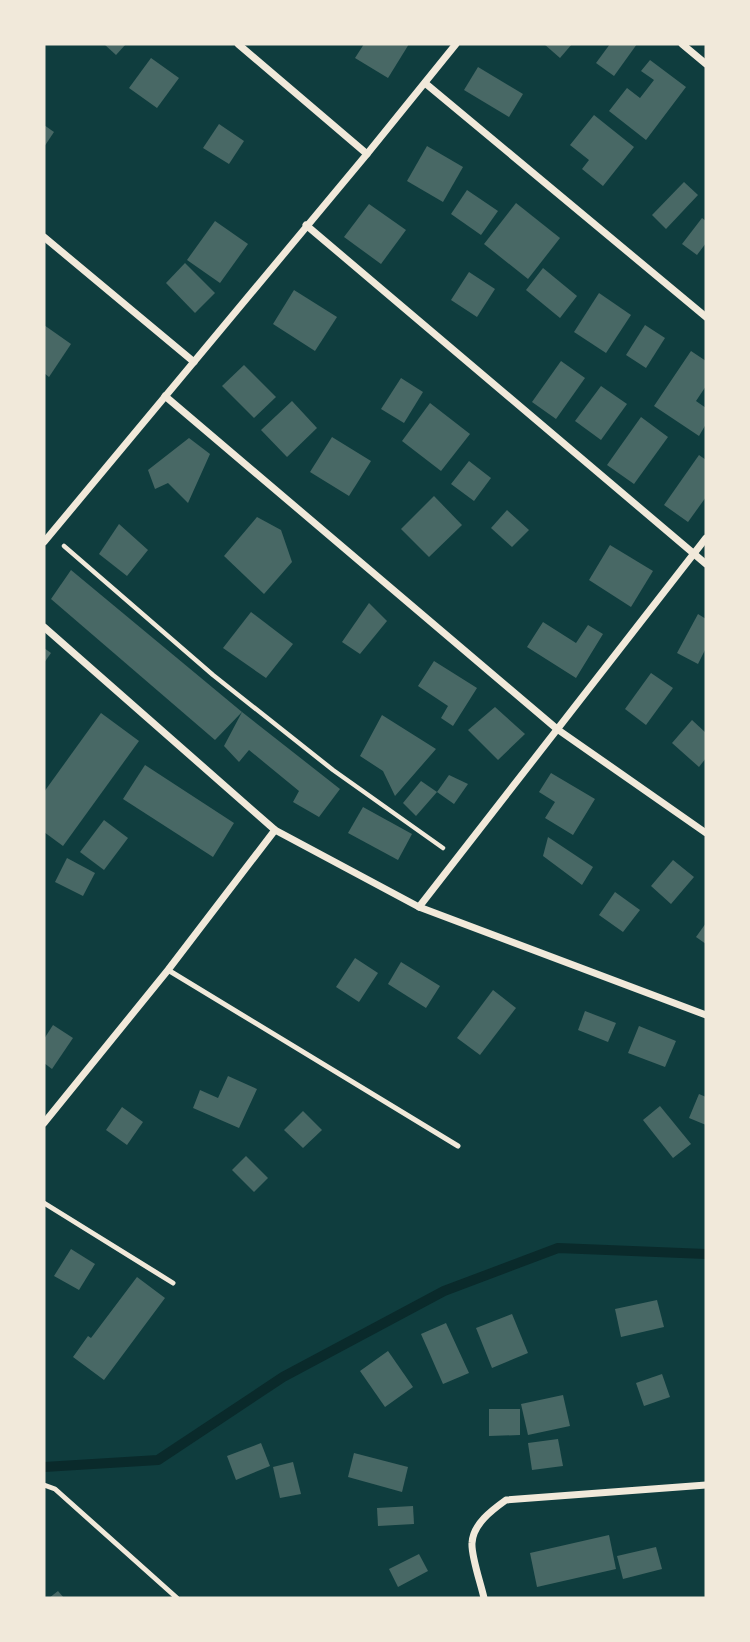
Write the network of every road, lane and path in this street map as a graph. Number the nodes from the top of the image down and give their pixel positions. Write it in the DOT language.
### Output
graph roads {
  1 [pos="238,44"];
  2 [pos="456,44"];
  3 [pos="682,44"];
  4 [pos="706,64"];
  5 [pos="425,83"];
  6 [pos="367,154"];
  7 [pos="306,225"];
  8 [pos="44,237"];
  9 [pos="706,317"];
  10 [pos="194,362"];
  11 [pos="165,396"];
  12 [pos="50,534"];
  13 [pos="706,538"];
  14 [pos="44,542"];
  15 [pos="694,553"];
  16 [pos="706,564"];
  17 [pos="44,627"];
  18 [pos="557,729"];
  19 [pos="275,830"];
  20 [pos="706,833"];
  21 [pos="456,858"];
  22 [pos="419,906"];
  23 [pos="167,970"];
  24 [pos="706,1015"];
  25 [pos="44,1123"];
  26 [pos="458,1146"];
  27 [pos="44,1203"];
  28 [pos="173,1283"];
  29 [pos="44,1485"];
  30 [pos="706,1485"];
  31 [pos="177,1598"];
  32 [pos="484,1598"];
  1 -- 6 [label="street"];
  2 -- 5 [label="street"];
  3 -- 4 [label="street"];
  5 -- 6 [label="street"];
  5 -- 9 [label="street"];
  6 -- 7 [label="street"];
  7 -- 10 [label="street"];
  7 -- 15 [label="street"];
  8 -- 10 [label="street"];
  10 -- 11 [label="street"];
  11 -- 12 [label="street"];
  11 -- 18 [label="street"];
  12 -- 14 [label="street"];
  12 -- 21 [label="path"];
  13 -- 15 [label="street"];
  15 -- 16 [label="street"];
  15 -- 18 [label="street"];
  17 -- 19 [label="street"];
  18 -- 20 [label="street"];
  18 -- 21 [label="street"];
  19 -- 22 [label="street"];
  19 -- 23 [label="street"];
  21 -- 22 [label="street"];
  22 -- 24 [label="street"];
  23 -- 25 [label="street"];
  23 -- 26 [label="lane"];
  27 -- 28 [label="lane"];
  29 -- 31 [label="lane"];
  30 -- 32 [label="street"];
}
